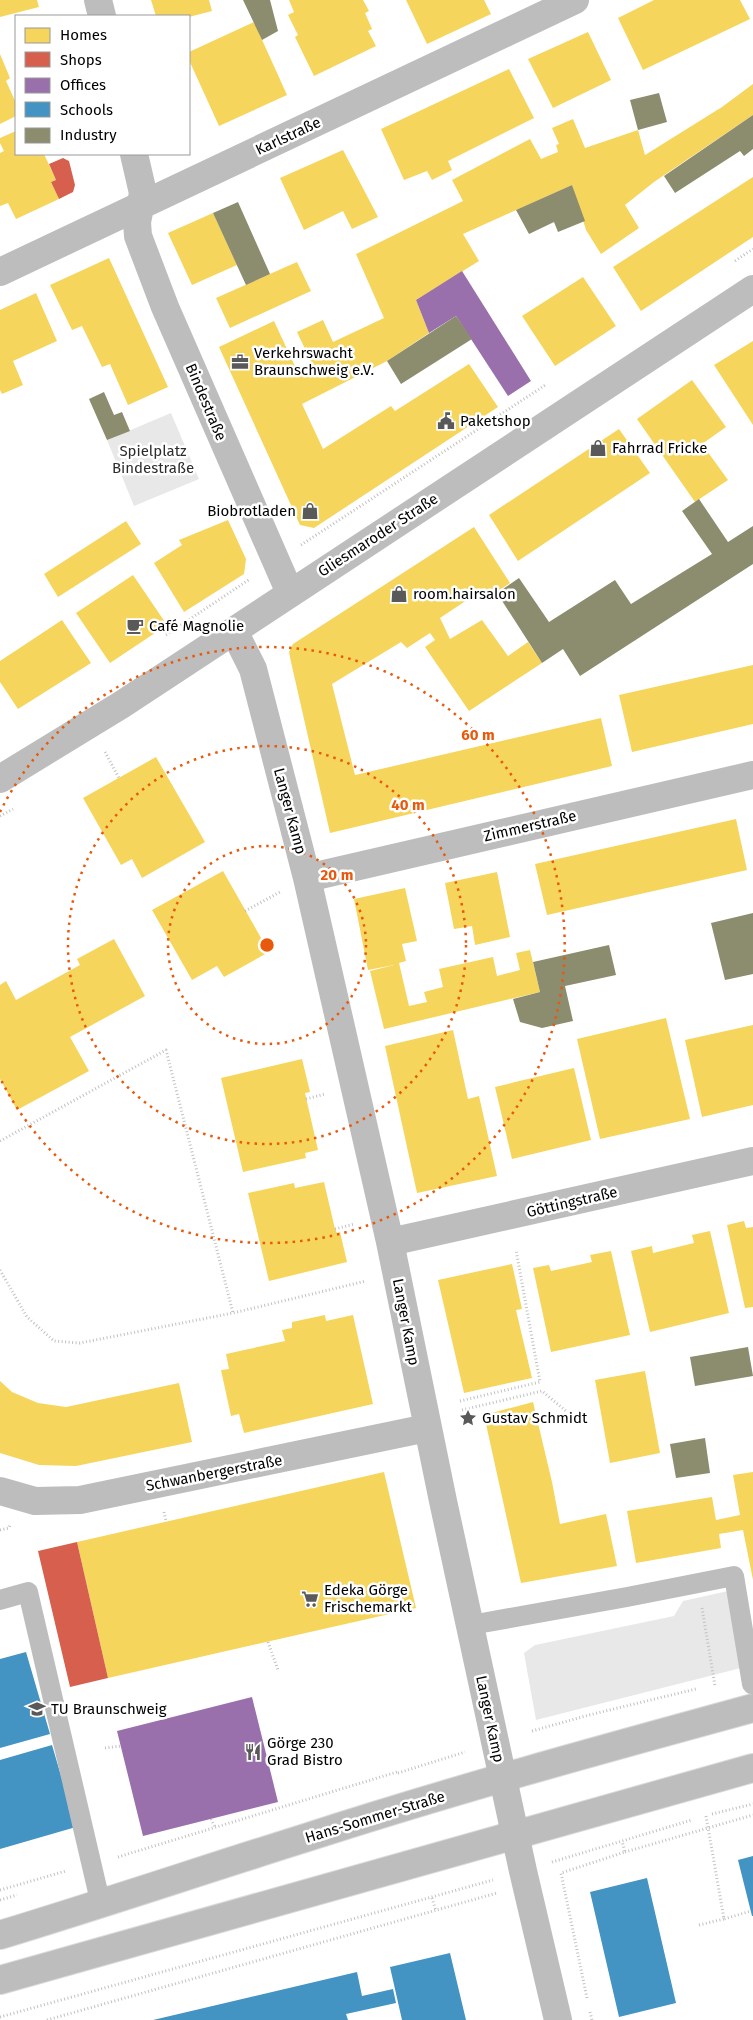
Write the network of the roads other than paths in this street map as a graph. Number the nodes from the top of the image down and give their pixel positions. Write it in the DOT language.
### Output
graph roads {
  1 [pos="98,0"];
  2 [pos="576,0"];
  3 [pos="102,15"];
  4 [pos="134,155"];
  5 [pos="140,206"];
  6 [pos="0,272"];
  7 [pos="753,289"];
  8 [pos="290,593"];
  9 [pos="234,631"];
  10 [pos="753,775"];
  11 [pos="0,779"];
  12 [pos="307,878"];
  13 [pos="753,1162"];
  14 [pos="390,1242"];
  15 [pos="427,1428"];
  16 [pos="0,1491"];
  17 [pos="0,1600"];
  18 [pos="470,1625"];
  19 [pos="752,1680"];
  20 [pos="753,1708"];
  21 [pos="753,1768"];
  22 [pos="503,1778"];
  23 [pos="516,1835"];
  24 [pos="101,1905"];
  25 [pos="0,1935"];
  26 [pos="0,1980"];
  27 [pos="558,2020"];
  1 -- 3 [label="street"];
  2 -- 5 [label="street, Karlstraße"];
  4 -- 5 [label="street, Bindestraße"];
  5 -- 6 [label="street, Karlstraße"];
  5 -- 8 [label="street, Bindestraße"];
  7 -- 8 [label="street, Gliesmaroder Straße"];
  8 -- 9 [label="street, Gliesmaroder Straße"];
  9 -- 11 [label="street, Gliesmaroder Straße"];
  9 -- 12 [label="street, Langer Kamp"];
  10 -- 12 [label="street, Zimmerstraße"];
  12 -- 14 [label="street, Langer Kamp"];
  13 -- 14 [label="street, Göttingstraße"];
  14 -- 15 [label="street, Langer Kamp"];
  15 -- 16 [label="street, Schwanbergerstraße"];
  15 -- 18 [label="street, Langer Kamp"];
  17 -- 24 [label="lane"];
  18 -- 19 [label="lane"];
  18 -- 22 [label="street, Langer Kamp"];
  20 -- 22 [label="street, Hans-Sommer-Straße"];
  21 -- 23 [label="street"];
  22 -- 23 [label="street, Langer Kamp"];
  22 -- 24 [label="street, Hans-Sommer-Straße"];
  23 -- 26 [label="street"];
  23 -- 27 [label="street, Langer Kamp"];
  24 -- 25 [label="street, Hans-Sommer-Straße"];
}
